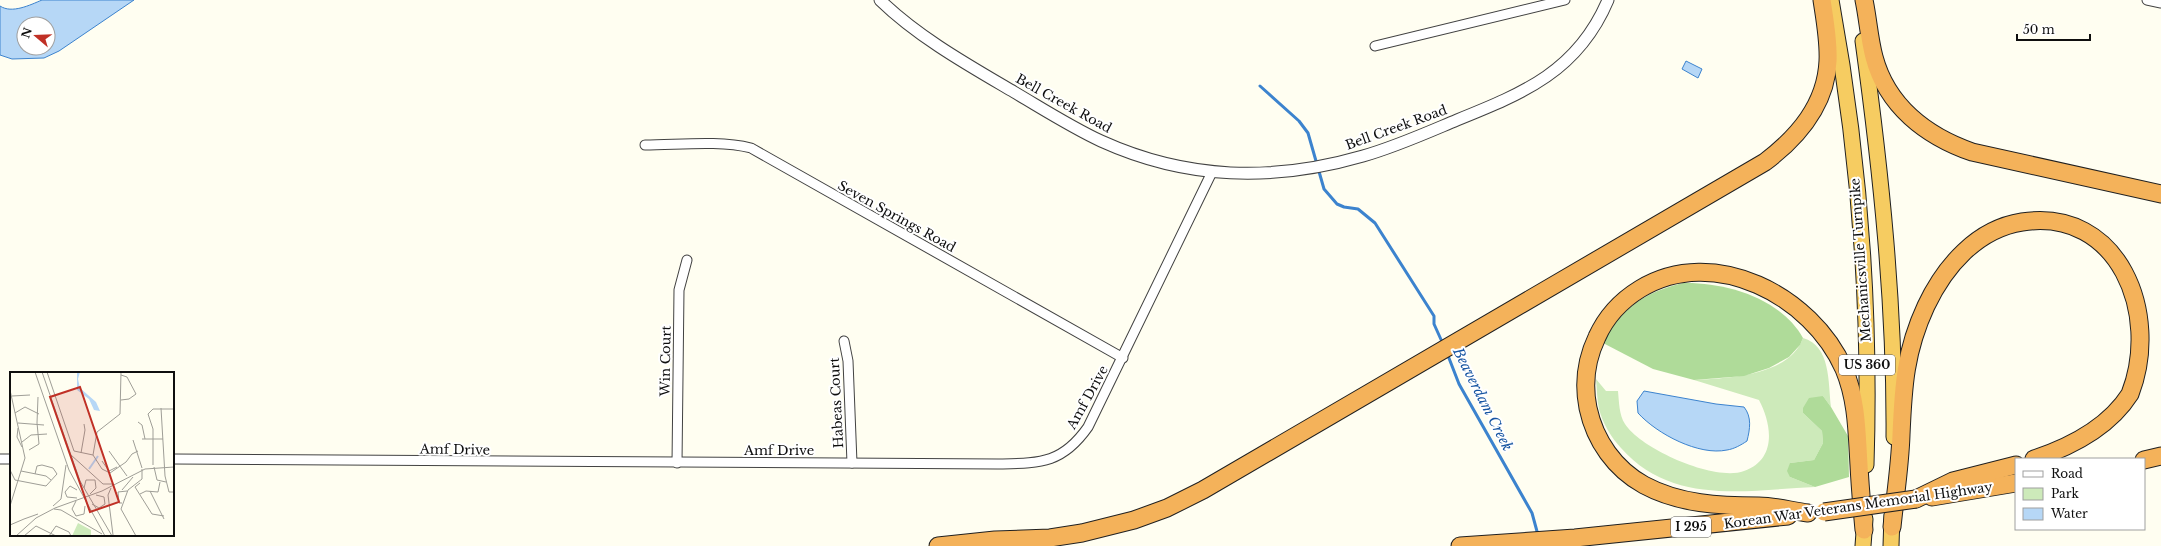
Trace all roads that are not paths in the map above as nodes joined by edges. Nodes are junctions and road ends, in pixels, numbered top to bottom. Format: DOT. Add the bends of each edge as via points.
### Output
graph roads {
  1 [pos="880,0"];
  2 [pos="1565,0"];
  3 [pos="1608,0"];
  4 [pos="1822,0"];
  5 [pos="1831,0"];
  6 [pos="1857,0"];
  7 [pos="1864,0"];
  8 [pos="2146,0"];
  9 [pos="2161,3"];
  10 [pos="1375,46"];
  11 [pos="645,146"];
  12 [pos="1212,172"];
  13 [pos="2161,194"];
  14 [pos="687,260"];
  15 [pos="844,341"];
  16 [pos="1123,358"];
  17 [pos="2161,456"];
  18 [pos="2037,458"];
  19 [pos="174,459"];
  20 [pos="2145,460"];
  21 [pos="677,463"];
  22 [pos="852,463"];
  23 [pos="2015,465"];
  24 [pos="2015,483"];
  25 [pos="1938,492"];
  26 [pos="1816,512"];
  27 [pos="1892,527"];
  28 [pos="1864,538"];
  29 [pos="938,546"];
  30 [pos="1460,546"];
  31 [pos="1891,546"];
  1 -- 12 [label="street, Bell Creek Road" via="897,16 938,45 1072,126 1132,154"];
  2 -- 10 [label="street"];
  3 -- 12 [label="street, Bell Creek Road" via="1599,20 1579,49 1563,66 1508,100 1363,156 1314,168 1282,173"];
  4 -- 29 [label="highway" via="1828,62 1826,79 1819,99 1808,121 1781,150 1765,162 1168,508 1106,528 1067,536"];
  5 -- 28 [label="highway, Mechanicsville Turnpike / US 360" via="1846,95 1863,266 1867,360"];
  6 -- 27 [label="highway, Mechanicsville Turnpike / US 360" via="1872,108 1891,322 1894,435"];
  7 -- 13 [label="highway" via="1871,43 1880,73 1905,112 1930,133 1972,152"];
  8 -- 9 [label="street"];
  11 -- 16 [label="street, Seven Springs Road" via="693,144 751,148"];
  12 -- 16 [label="street, Amf Drive"];
  14 -- 21 [label="street, Win Court" via="679,290"];
  15 -- 22 [label="street, Habeas Court" via="848,361"];
  16 -- 22 [label="street, Amf Drive" via="1082,436 1070,448 1050,460 1038,463 998,464"];
  17 -- 20 [label="highway"];
  18 -- 27 [label="highway" via="2086,435 2120,408 2138,381 2144,366 2150,332 2150,319 2143,292 2123,259 2106,242 2087,230 2045,220 2032,220 2004,227 1975,242 1948,269 1926,306 1905,373"];
  19 -- 21 [label="street, Amf Drive"];
  21 -- 22 [label="street, Amf Drive"];
  23 -- 25 [label="highway, Korean War Veterans Memorial Highway" via="1953,481"];
  24 -- 25 [label="highway, Korean War Veterans Memorial Highway"];
  25 -- 26 [label="highway, Korean War Veterans Memorial Highway / I 295, bridge" via="1916,499"];
  26 -- 28 [label="highway" via="1760,506 1716,505 1673,497 1630,476 1609,456 1589,415 1585,381 1587,364 1592,347 1606,320 1631,295 1648,284 1683,274 1725,275 1763,286 1811,320 1834,350 1852,395 1858,432"];
  26 -- 30 [label="highway, Korean War Veterans Memorial Highway / I 295" via="1727,524"];
  27 -- 31 [label="highway, Mechanicsville Turnpike / US 360"];
}
